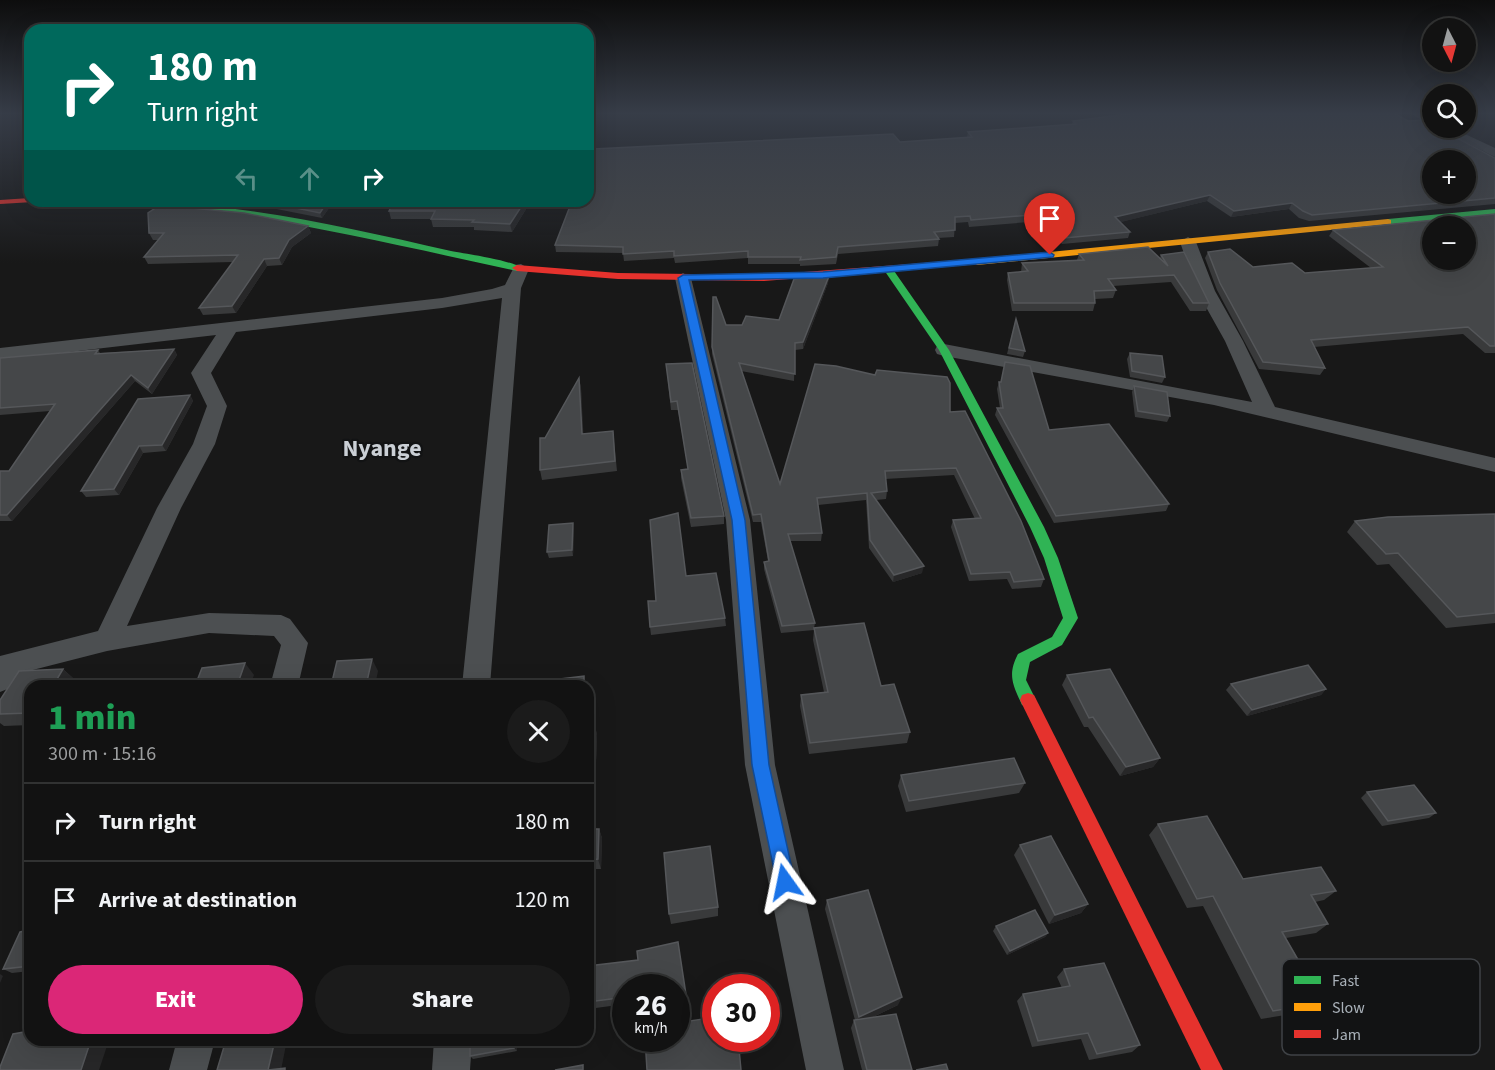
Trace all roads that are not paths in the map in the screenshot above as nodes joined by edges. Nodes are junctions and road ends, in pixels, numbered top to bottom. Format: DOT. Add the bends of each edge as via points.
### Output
graph roads {
  1 [pos="24,200"];
  2 [pos="0,202"];
  3 [pos="206,207"];
  4 [pos="1495,212"];
  5 [pos="1188,242"];
  6 [pos="889,270"];
  7 [pos="517,278"];
  8 [pos="683,278"];
  9 [pos="229,328"];
  10 [pos="944,350"];
  11 [pos="0,354"];
  12 [pos="1266,410"];
  13 [pos="1495,465"];
  14 [pos="107,640"];
  15 [pos="0,680"];
  16 [pos="286,680"];
  17 [pos="476,680"];
  18 [pos="194,1046"];
  19 [pos="452,1046"];
  20 [pos="188,1070"];
  21 [pos="450,1070"];
  22 [pos="825,1070"];
  23 [pos="1212,1070"];
  1 -- 2 [label="main road"];
  3 -- 7 [label="main road" via="247,212"];
  4 -- 5 [label="main road"];
  5 -- 6 [label="main road"];
  5 -- 12 [label="street" via="1206,291"];
  6 -- 8 [label="main road" via="764,278"];
  6 -- 10 [label="main road"];
  7 -- 8 [label="main road"];
  7 -- 9 [label="street" via="496,294"];
  7 -- 17 [label="street"];
  8 -- 22 [label="street" via="738,520 760,765"];
  9 -- 11 [label="street"];
  9 -- 14 [label="street" via="201,373 217,406 204,444"];
  10 -- 12 [label="street"];
  10 -- 23 [label="main road" via="1038,527 1071,618 1058,641 1023,658 1018,680"];
  12 -- 13 [label="street"];
  14 -- 15 [label="street" via="8,665"];
  14 -- 16 [label="street" via="209,623 281,626 295,643"];
  18 -- 20 [label="street"];
  19 -- 21 [label="street"];
}
